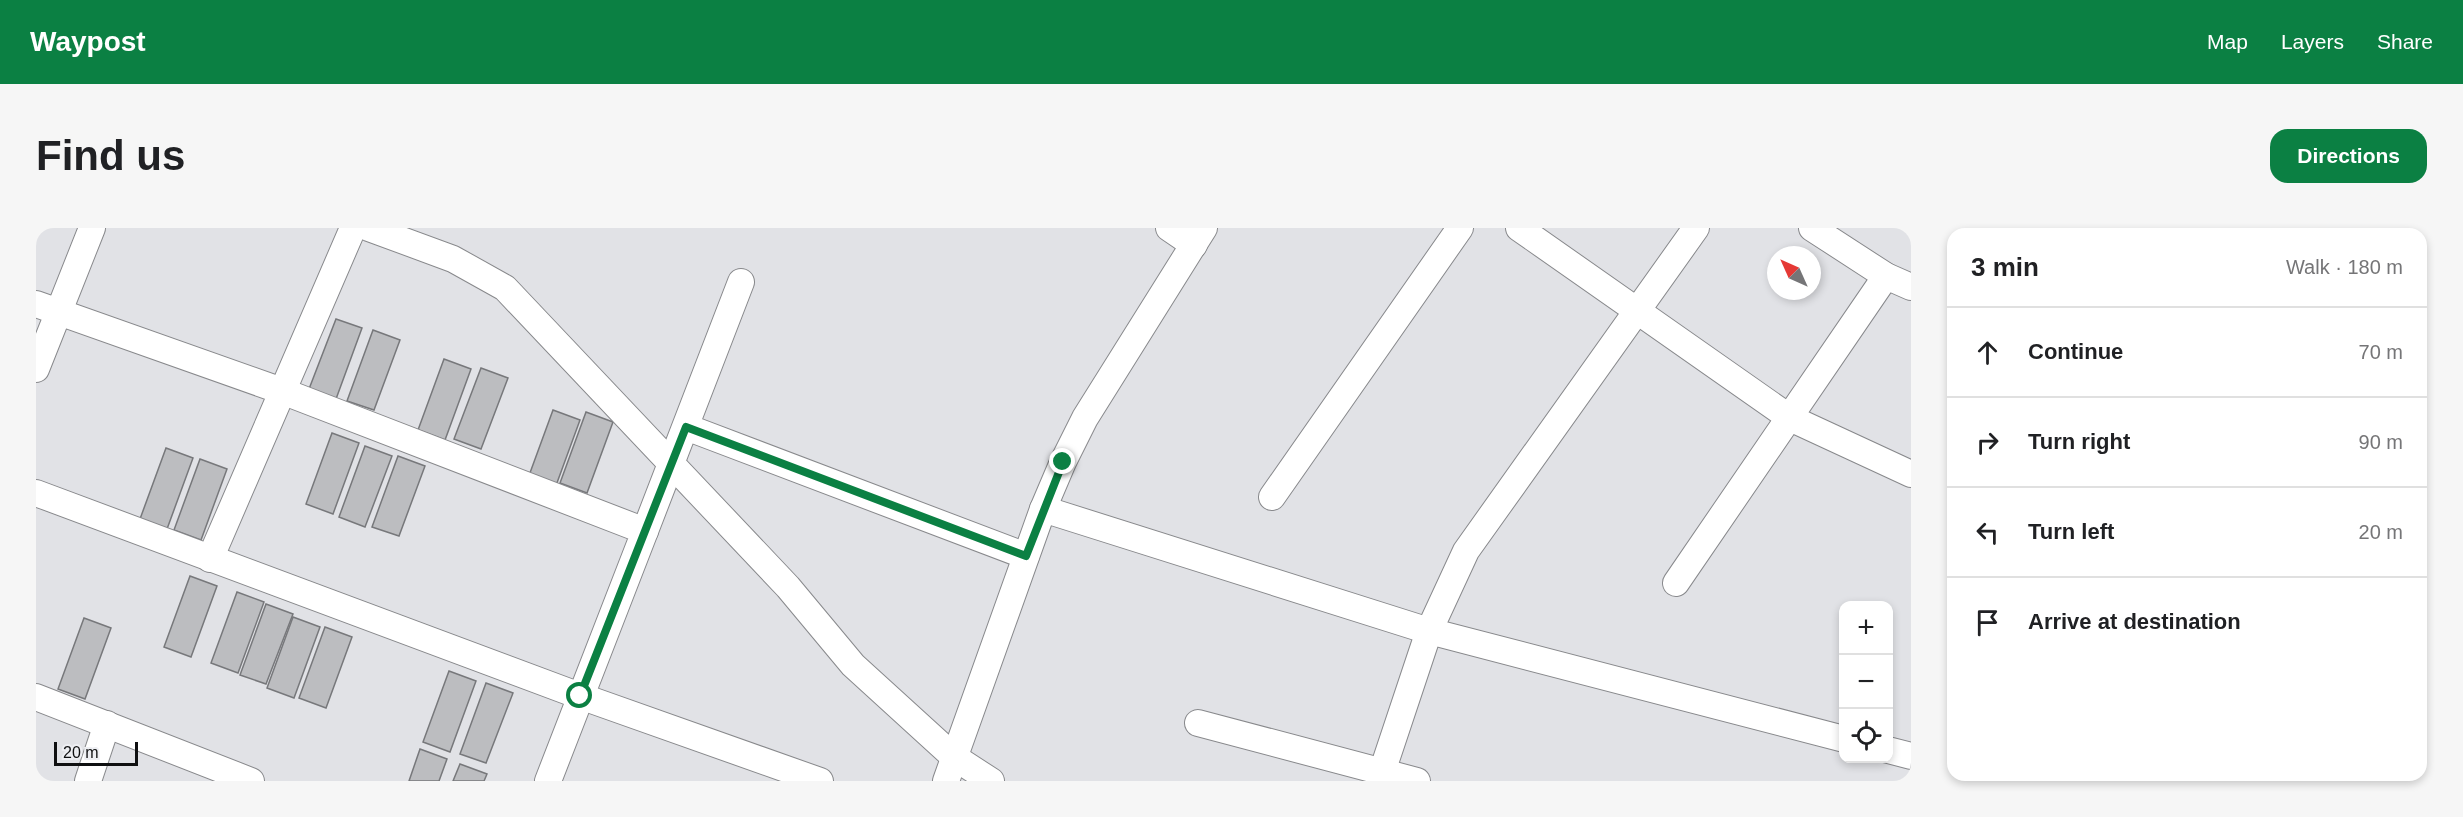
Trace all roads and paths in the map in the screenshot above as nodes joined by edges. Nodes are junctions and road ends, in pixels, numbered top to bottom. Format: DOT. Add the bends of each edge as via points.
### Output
graph roads {
  1 [pos="92,228"];
  2 [pos="352,228"];
  3 [pos="369,228"];
  4 [pos="1169,228"];
  5 [pos="1460,228"];
  6 [pos="1519,228"];
  7 [pos="1696,228"];
  8 [pos="1812,228"];
  9 [pos="402,235"];
  10 [pos="1199,236"];
  11 [pos="1886,276"];
  12 [pos="741,282"];
  13 [pos="1911,286"];
  14 [pos="48,308"];
  15 [pos="1637,311"];
  16 [pos="36,369"];
  17 [pos="282,391"];
  18 [pos="1790,418"];
  19 [pos="686,427"];
  20 [pos="670,465"];
  21 [pos="1911,474"];
  22 [pos="36,493"];
  23 [pos="1272,498"];
  24 [pos="1044,509"];
  25 [pos="645,531"];
  26 [pos="1026,556"];
  27 [pos="210,559"];
  28 [pos="1676,583"];
  29 [pos="1429,631"];
  30 [pos="580,696"];
  31 [pos="36,697"];
  32 [pos="1198,723"];
  33 [pos="106,724"];
  34 [pos="1839,738"];
  35 [pos="1893,751"];
  36 [pos="1911,756"];
  37 [pos="954,757"];
  38 [pos="1381,776"];
  39 [pos="88,781"];
  40 [pos="251,781"];
  41 [pos="548,781"];
  42 [pos="820,781"];
  43 [pos="946,781"];
  44 [pos="991,781"];
  45 [pos="1417,781"];
  1 -- 14 [label="street"];
  2 -- 17 [label="street"];
  3 -- 9 [label="street"];
  4 -- 10 [label="street"];
  5 -- 23 [label="street"];
  6 -- 15 [label="street"];
  7 -- 15 [label="street"];
  8 -- 11 [label="street"];
  9 -- 20 [label="street" via="505,288"];
  10 -- 24 [label="street" via="1084,418"];
  11 -- 13 [label="street"];
  11 -- 18 [label="street"];
  12 -- 19 [label="street"];
  14 -- 16 [label="street"];
  14 -- 17 [label="street"];
  15 -- 18 [label="street"];
  15 -- 29 [label="street" via="1466,551"];
  17 -- 25 [label="street"];
  17 -- 27 [label="street"];
  18 -- 21 [label="street"];
  18 -- 28 [label="street"];
  19 -- 20 [label="street"];
  19 -- 26 [label="street"];
  20 -- 25 [label="street"];
  20 -- 37 [label="street" via="788,587 853,665"];
  22 -- 27 [label="street"];
  24 -- 26 [label="street"];
  24 -- 29 [label="street"];
  25 -- 30 [label="street"];
  26 -- 37 [label="street"];
  27 -- 30 [label="street"];
  29 -- 34 [label="street"];
  29 -- 38 [label="street"];
  30 -- 41 [label="street"];
  30 -- 42 [label="street"];
  31 -- 33 [label="street"];
  32 -- 38 [label="street"];
  33 -- 39 [label="street"];
  33 -- 40 [label="street"];
  35 -- 36 [label="street"];
  37 -- 43 [label="street"];
  37 -- 44 [label="street"];
  38 -- 45 [label="street"];
}
